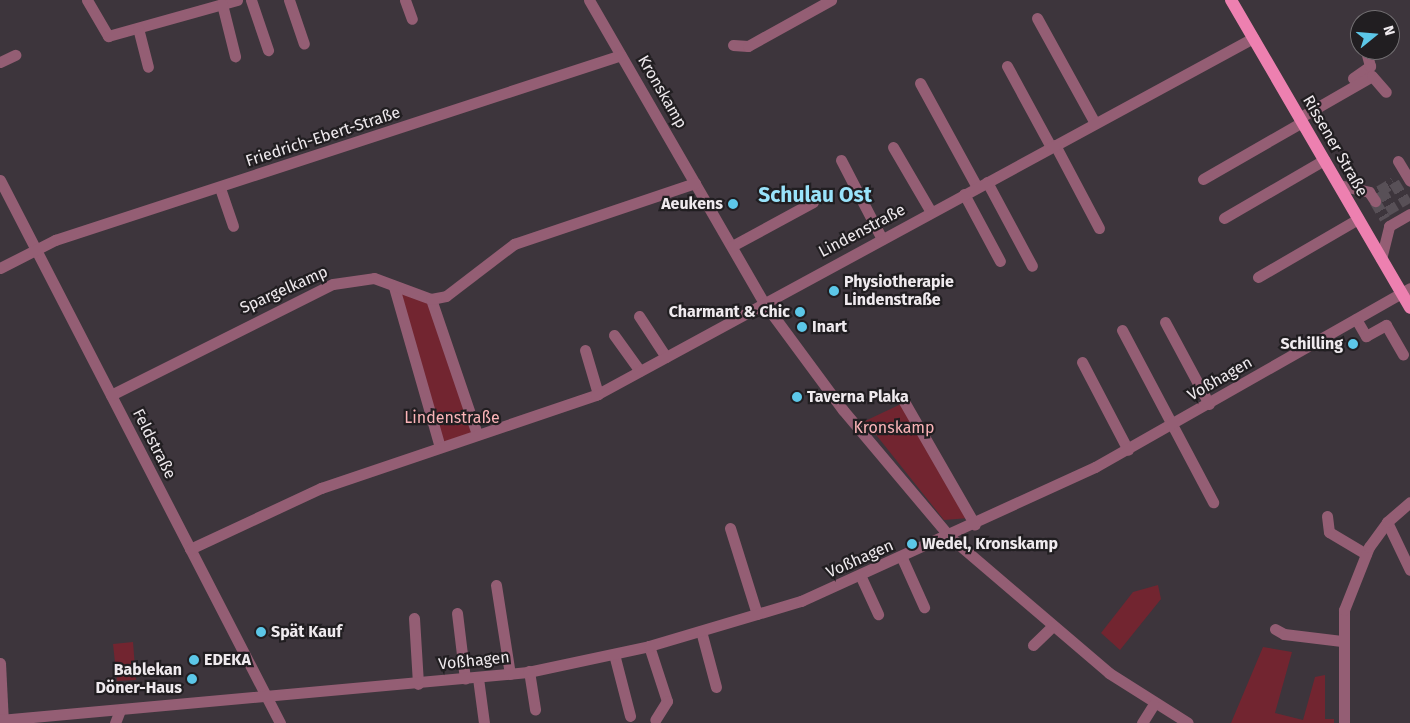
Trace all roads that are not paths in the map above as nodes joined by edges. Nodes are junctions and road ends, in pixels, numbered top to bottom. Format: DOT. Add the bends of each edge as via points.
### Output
graph roads {
  1 [pos="87,0"];
  2 [pos="237,0"];
  3 [pos="251,0"];
  4 [pos="289,0"];
  5 [pos="404,0"];
  6 [pos="589,0"];
  7 [pos="831,0"];
  8 [pos="1232,0"];
  9 [pos="222,4"];
  10 [pos="1037,18"];
  11 [pos="412,19"];
  12 [pos="138,28"];
  13 [pos="1253,38"];
  14 [pos="304,44"];
  15 [pos="732,45"];
  16 [pos="268,50"];
  17 [pos="15,55"];
  18 [pos="622,55"];
  19 [pos="235,56"];
  20 [pos="1370,60"];
  21 [pos="0,62"];
  22 [pos="1007,66"];
  23 [pos="148,67"];
  24 [pos="920,83"];
  25 [pos="1386,92"];
  26 [pos="1299,117"];
  27 [pos="1095,123"];
  28 [pos="1053,146"];
  29 [pos="893,147"];
  30 [pos="841,160"];
  31 [pos="1324,160"];
  32 [pos="1398,160"];
  33 [pos="1203,179"];
  34 [pos="0,180"];
  35 [pos="1410,181"];
  36 [pos="695,183"];
  37 [pos="982,184"];
  38 [pos="1339,185"];
  39 [pos="220,188"];
  40 [pos="964,194"];
  41 [pos="1375,196"];
  42 [pos="813,202"];
  43 [pos="1409,209"];
  44 [pos="931,212"];
  45 [pos="1224,218"];
  46 [pos="1358,219"];
  47 [pos="233,226"];
  48 [pos="1100,228"];
  49 [pos="882,239"];
  50 [pos="732,246"];
  51 [pos="36,249"];
  52 [pos="1381,259"];
  53 [pos="1000,261"];
  54 [pos="1032,266"];
  55 [pos="0,268"];
  56 [pos="1258,277"];
  57 [pos="394,287"];
  58 [pos="1406,291"];
  59 [pos="431,299"];
  60 [pos="764,302"];
  61 [pos="1410,308"];
  62 [pos="638,316"];
  63 [pos="1356,319"];
  64 [pos="1165,322"];
  65 [pos="1122,330"];
  66 [pos="614,335"];
  67 [pos="585,350"];
  68 [pos="1403,354"];
  69 [pos="666,357"];
  70 [pos="1082,362"];
  71 [pos="640,371"];
  72 [pos="598,394"];
  73 [pos="111,395"];
  74 [pos="902,398"];
  75 [pos="1208,404"];
  76 [pos="1172,425"];
  77 [pos="478,434"];
  78 [pos="440,447"];
  79 [pos="1128,450"];
  80 [pos="1214,502"];
  81 [pos="1409,502"];
  82 [pos="1327,516"];
  83 [pos="1387,522"];
  84 [pos="975,526"];
  85 [pos="730,528"];
  86 [pos="950,537"];
  87 [pos="190,549"];
  88 [pos="1366,554"];
  89 [pos="902,558"];
  90 [pos="1410,570"];
  91 [pos="861,577"];
  92 [pos="496,585"];
  93 [pos="924,607"];
  94 [pos="457,613"];
  95 [pos="757,614"];
  96 [pos="878,614"];
  97 [pos="414,618"];
  98 [pos="1053,626"];
  99 [pos="1276,629"];
  100 [pos="701,631"];
  101 [pos="1342,641"];
  102 [pos="1033,645"];
  103 [pos="649,646"];
  104 [pos="614,654"];
  105 [pos="0,664"];
  106 [pos="529,671"];
  107 [pos="510,674"];
  108 [pos="478,678"];
  109 [pos="466,679"];
  110 [pos="418,684"];
  111 [pos="716,687"];
  112 [pos="267,697"];
  113 [pos="1154,704"];
  114 [pos="120,710"];
  115 [pos="535,710"];
  116 [pos="630,716"];
  117 [pos="655,720"];
  118 [pos="2,721"];
  119 [pos="115,723"];
  120 [pos="280,723"];
  121 [pos="484,723"];
  122 [pos="1142,723"];
  123 [pos="1188,723"];
  124 [pos="1344,723"];
  1 -- 12 [label="street" via="108,36"];
  2 -- 9 [label="street"];
  3 -- 16 [label="street"];
  4 -- 14 [label="street"];
  5 -- 11 [label="street"];
  6 -- 18 [label="street, Kronskamp"];
  7 -- 15 [label="street" via="748,46"];
  8 -- 13 [label="main road, Rissener Straße"];
  9 -- 12 [label="street"];
  9 -- 19 [label="street"];
  10 -- 27 [label="street"];
  12 -- 23 [label="street"];
  13 -- 26 [label="main road, Rissener Straße"];
  13 -- 27 [label="street, Lindenstraße"];
  17 -- 21 [label="street"];
  18 -- 36 [label="street, Kronskamp"];
  18 -- 39 [label="street, Friedrich-Ebert-Straße"];
  20 -- 26 [label="street" via="1366,70"];
  22 -- 28 [label="street"];
  24 -- 37 [label="street"];
  25 -- 26 [label="street" via="1372,76"];
  26 -- 31 [label="main road, Rissener Straße"];
  26 -- 33 [label="street"];
  27 -- 28 [label="street, Lindenstraße"];
  28 -- 37 [label="street, Lindenstraße"];
  28 -- 48 [label="street"];
  29 -- 44 [label="street"];
  30 -- 49 [label="street"];
  31 -- 38 [label="main road, Rissener Straße"];
  31 -- 45 [label="street"];
  32 -- 35 [label="street"];
  34 -- 51 [label="street, Feldstraße"];
  36 -- 50 [label="street, Kronskamp"];
  36 -- 59 [label="street" via="523,240 457,291"];
  37 -- 40 [label="street, Lindenstraße"];
  37 -- 54 [label="street"];
  38 -- 41 [label="street"];
  38 -- 46 [label="main road, Rissener Straße"];
  39 -- 47 [label="street"];
  39 -- 51 [label="street, Friedrich-Ebert-Straße"];
  40 -- 44 [label="street, Lindenstraße"];
  40 -- 53 [label="street"];
  42 -- 50 [label="street"];
  43 -- 52 [label="street" via="1392,219"];
  44 -- 49 [label="street, Lindenstraße"];
  46 -- 52 [label="main road, Rissener Straße"];
  46 -- 56 [label="street"];
  49 -- 60 [label="street, Lindenstraße"];
  50 -- 60 [label="street, Kronskamp"];
  51 -- 55 [label="street, Friedrich-Ebert-Straße"];
  51 -- 73 [label="street, Feldstraße"];
  52 -- 58 [label="main road, Rissener Straße"];
  57 -- 59 [label="street, Spargelkamp"];
  57 -- 73 [label="street, Spargelkamp" via="374,278 333,284"];
  57 -- 78 [label="street"];
  58 -- 61 [label="main road, Rissener Straße"];
  58 -- 63 [label="street, Voßhagen"];
  59 -- 77 [label="street"];
  60 -- 69 [label="street, Lindenstraße"];
  60 -- 86 [label="street, Kronskamp" via="843,410"];
  62 -- 69 [label="street"];
  63 -- 68 [label="street" via="1366,336 1386,325"];
  63 -- 75 [label="street, Voßhagen"];
  64 -- 75 [label="street"];
  65 -- 76 [label="street"];
  66 -- 71 [label="street"];
  67 -- 72 [label="street"];
  69 -- 71 [label="street, Lindenstraße"];
  70 -- 79 [label="street"];
  71 -- 72 [label="street, Lindenstraße"];
  72 -- 77 [label="street, Lindenstraße"];
  73 -- 87 [label="street, Feldstraße"];
  74 -- 84 [label="street"];
  75 -- 76 [label="street, Voßhagen"];
  76 -- 79 [label="street, Voßhagen"];
  76 -- 80 [label="street"];
  77 -- 78 [label="street, Lindenstraße"];
  78 -- 87 [label="street, Lindenstraße" via="321,488"];
  79 -- 84 [label="street, Voßhagen"];
  81 -- 83 [label="street"];
  82 -- 88 [label="street" via="1329,532"];
  83 -- 88 [label="street"];
  83 -- 90 [label="street"];
  84 -- 86 [label="street, Voßhagen"];
  85 -- 95 [label="street"];
  86 -- 89 [label="street, Voßhagen"];
  86 -- 98 [label="street, Kronskamp"];
  87 -- 112 [label="street, Feldstraße"];
  88 -- 101 [label="street" via="1344,610"];
  89 -- 91 [label="street, Voßhagen"];
  89 -- 93 [label="street"];
  91 -- 95 [label="street, Voßhagen"];
  91 -- 96 [label="street"];
  92 -- 107 [label="street"];
  94 -- 109 [label="street"];
  95 -- 100 [label="street, Voßhagen"];
  97 -- 110 [label="street"];
  98 -- 102 [label="street"];
  98 -- 113 [label="street, Kronskamp" via="1109,673"];
  99 -- 101 [label="street" via="1284,634"];
  100 -- 103 [label="street, Voßhagen"];
  100 -- 111 [label="street"];
  101 -- 124 [label="street"];
  103 -- 104 [label="street, Voßhagen"];
  103 -- 117 [label="street" via="667,701"];
  104 -- 106 [label="street, Voßhagen"];
  104 -- 116 [label="street"];
  105 -- 118 [label="street"];
  106 -- 107 [label="street, Voßhagen"];
  106 -- 115 [label="street"];
  107 -- 108 [label="street, Voßhagen"];
  108 -- 109 [label="street, Voßhagen"];
  108 -- 121 [label="street"];
  109 -- 110 [label="street, Voßhagen"];
  110 -- 112 [label="street, Voßhagen"];
  112 -- 114 [label="street, Voßhagen"];
  112 -- 120 [label="street, Feldstraße"];
  113 -- 122 [label="street"];
  113 -- 123 [label="street, Kronskamp"];
  114 -- 118 [label="street, Voßhagen"];
  114 -- 119 [label="street"];
}
